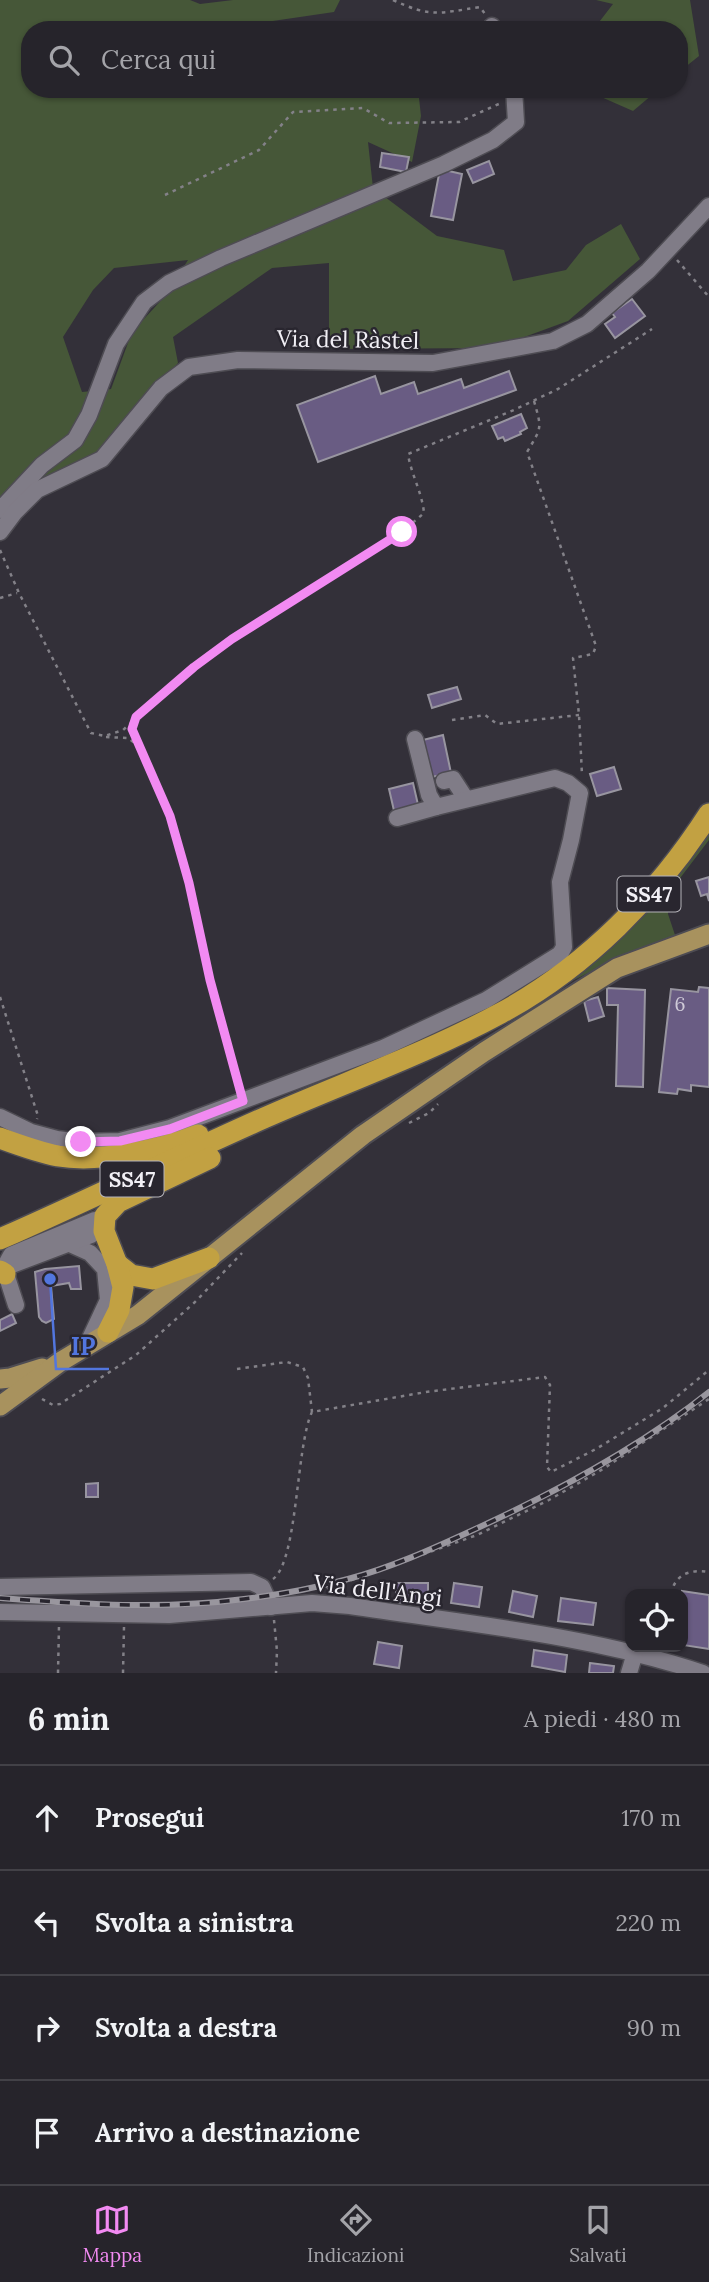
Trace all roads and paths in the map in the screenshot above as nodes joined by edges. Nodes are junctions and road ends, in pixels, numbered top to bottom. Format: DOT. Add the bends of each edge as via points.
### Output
graph roads {
  1 [pos="393,0"];
  2 [pos="489,21"];
  3 [pos="505,98"];
  4 [pos="514,98"];
  5 [pos="165,195"];
  6 [pos="709,206"];
  7 [pos="668,249"];
  8 [pos="709,298"];
  9 [pos="652,329"];
  10 [pos="534,401"];
  11 [pos="0,510"];
  12 [pos="0,532"];
  13 [pos="0,550"];
  14 [pos="19,593"];
  15 [pos="0,598"];
  16 [pos="579,715"];
  17 [pos="136,717"];
  18 [pos="453,719"];
  19 [pos="105,736"];
  20 [pos="415,739"];
  21 [pos="141,748"];
  22 [pos="444,781"];
  23 [pos="580,793"];
  24 [pos="466,799"];
  25 [pos="436,807"];
  26 [pos="709,814"];
  27 [pos="397,818"];
  28 [pos="709,934"];
  29 [pos="0,997"];
  30 [pos="443,1098"];
  31 [pos="243,1101"];
  32 [pos="0,1117"];
  33 [pos="264,1118"];
  34 [pos="401,1126"];
  35 [pos="31,1132"];
  36 [pos="0,1138"];
  37 [pos="103,1222"];
  38 [pos="0,1239"];
  39 [pos="70,1244"];
  40 [pos="243,1253"];
  41 [pos="209,1258"];
  42 [pos="117,1264"];
  43 [pos="3,1271"];
  44 [pos="16,1305"];
  45 [pos="108,1332"];
  46 [pos="86,1347"];
  47 [pos="60,1362"];
  48 [pos="236,1368"];
  49 [pos="709,1370"];
  50 [pos="0,1379"];
  51 [pos="42,1399"];
  52 [pos="709,1399"];
  53 [pos="0,1406"];
  54 [pos="312,1412"];
  55 [pos="709,1572"];
  56 [pos="0,1587"];
  57 [pos="262,1587"];
  58 [pos="672,1589"];
  59 [pos="312,1603"];
  60 [pos="271,1607"];
  61 [pos="0,1612"];
  62 [pos="60,1612"];
  63 [pos="124,1614"];
  64 [pos="635,1653"];
  65 [pos="58,1673"];
  66 [pos="123,1673"];
  67 [pos="276,1673"];
  68 [pos="629,1673"];
  69 [pos="703,1673"];
  1 -- 2 [label="path" via="434,14 480,7"];
  3 -- 5 [label="path" via="459,122 389,123 363,108 293,112 259,150"];
  4 -- 11 [label="street" via="516,122 493,140 222,258 169,283 144,302 116,344 75,440 43,465"];
  6 -- 7 [label="street, Via del Ràstel"];
  7 -- 8 [label="path"];
  7 -- 12 [label="street, Via del Ràstel" via="587,324 553,341 433,363 238,360 189,367 161,388 102,460 37,490"];
  9 -- 10 [label="path"];
  10 -- 16 [label="path" via="541,424 527,452 596,646 593,654 573,658"];
  10 -- 17 [label="path" via="408,453 424,513 402,532 232,639"];
  13 -- 14 [label="path"];
  14 -- 15 [label="path"];
  14 -- 19 [label="path" via="91,733"];
  16 -- 18 [label="path" via="498,724 485,716"];
  16 -- 23 [label="path"];
  17 -- 19 [label="path" via="123,730"];
  17 -- 21 [label="path" via="132,729"];
  19 -- 21 [label="path" via="128,738"];
  20 -- 25 [label="street"];
  21 -- 31 [label="path" via="182,856"];
  22 -- 24 [label="street" via="453,779"];
  23 -- 24 [label="street" via="555,778"];
  23 -- 31 [label="street" via="560,882 564,947 560,954 486,1000 383,1048"];
  24 -- 25 [label="street"];
  25 -- 27 [label="street"];
  26 -- 33 [label="highway, SS47" via="663,879 577,962 539,990 467,1030"];
  28 -- 41 [label="main road" via="617,968 484,1052 363,1135"];
  29 -- 35 [label="path" via="38,1116"];
  30 -- 34 [label="path" via="429,1113"];
  31 -- 35 [label="street" via="170,1129 120,1141 81,1142"];
  32 -- 35 [label="street"];
  33 -- 36 [label="highway" via="156,1149 92,1158 60,1156"];
  33 -- 37 [label="highway" via="206,1161 118,1202"];
  33 -- 38 [label="highway, SS47"];
  37 -- 39 [label="street" via="99,1230"];
  37 -- 42 [label="highway"];
  37 -- 43 [label="street" via="94,1220 11,1255"];
  39 -- 43 [label="street"];
  39 -- 46 [label="street" via="90,1253 105,1269 108,1300"];
  40 -- 51 [label="path" via="136,1355 60,1404"];
  41 -- 42 [label="highway" via="153,1279 131,1275"];
  41 -- 45 [label="main road" via="138,1315"];
  42 -- 45 [label="highway" via="123,1287"];
  43 -- 44 [label="street"];
  45 -- 46 [label="main road"];
  46 -- 47 [label="main road"];
  47 -- 50 [label="main road"];
  47 -- 53 [label="main road"];
  48 -- 54 [label="path" via="287,1362 303,1367"];
  49 -- 54 [label="path" via="663,1408 551,1472 547,1467 550,1385 545,1377"];
  52 -- 59 [label="path" via="549,1500 477,1535 327,1589"];
  54 -- 57 [label="path" via="285,1556 278,1575"];
  55 -- 58 [label="path" via="688,1572"];
  56 -- 57 [label="street" via="214,1582 251,1582"];
  57 -- 60 [label="street"];
  59 -- 60 [label="street, Via dell'Angi"];
  59 -- 64 [label="street, Via dell'Angi"];
  60 -- 63 [label="street, Via dell'Angi"];
  60 -- 67 [label="path"];
  61 -- 62 [label="street, Via dell'Angi"];
  62 -- 63 [label="street, Via dell'Angi"];
  62 -- 65 [label="path"];
  63 -- 66 [label="path"];
  64 -- 68 [label="street"];
  64 -- 69 [label="street, Via dell'Angi"];
}
